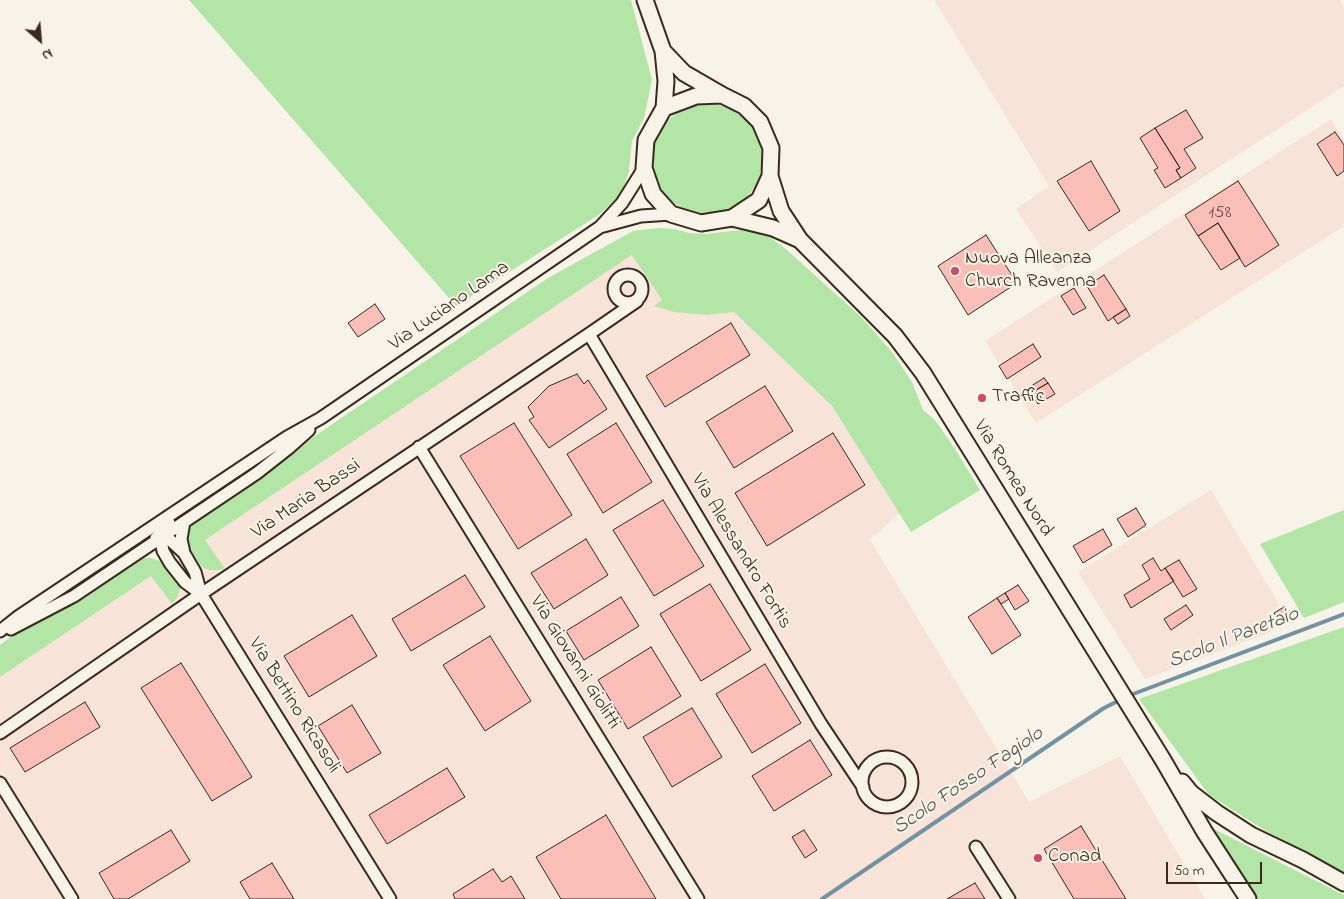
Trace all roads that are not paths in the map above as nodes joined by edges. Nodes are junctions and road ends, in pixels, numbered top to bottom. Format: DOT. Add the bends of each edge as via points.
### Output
graph roads {
  1 [pos="645,0"];
  2 [pos="663,51"];
  3 [pos="722,95"];
  4 [pos="664,108"];
  5 [pos="644,168"];
  6 [pos="770,176"];
  7 [pos="671,214"];
  8 [pos="732,218"];
  9 [pos="600,227"];
  10 [pos="800,240"];
  11 [pos="637,300"];
  12 [pos="589,334"];
  13 [pos="321,418"];
  14 [pos="419,448"];
  15 [pos="245,465"];
  16 [pos="184,522"];
  17 [pos="160,538"];
  18 [pos="140,552"];
  19 [pos="184,553"];
  20 [pos="170,563"];
  21 [pos="62,588"];
  22 [pos="201,594"];
  23 [pos="0,633"];
  24 [pos="0,733"];
  25 [pos="1164,760"];
  26 [pos="0,784"];
  27 [pos="863,787"];
  28 [pos="976,847"];
  29 [pos="1344,883"];
  30 [pos="72,899"];
  31 [pos="390,899"];
  32 [pos="698,899"];
  33 [pos="1008,899"];
  34 [pos="1248,899"];
  1 -- 2 [label="main road"];
  2 -- 3 [label="main road" via="684,72"];
  2 -- 4 [label="main road"];
  3 -- 4 [label="main road" via="696,96"];
  3 -- 6 [label="main road" via="744,106 760,122 771,148"];
  4 -- 5 [label="main road" via="646,140"];
  5 -- 7 [label="main road" via="652,194"];
  5 -- 9 [label="street, Via Luciano Lama" via="622,203"];
  6 -- 8 [label="main road" via="759,200"];
  6 -- 10 [label="main road, Via Romea Nord" via="781,211"];
  7 -- 8 [label="main road" via="701,223"];
  7 -- 9 [label="street, Via Luciano Lama" via="641,216"];
  8 -- 10 [label="main road, Via Romea Nord" via="773,228"];
  9 -- 13 [label="street, Via Luciano Lama"];
  10 -- 25 [label="main road, Via Romea Nord" via="895,336 923,373"];
  11 -- 12 [label="street, Via Maria Bassi"];
  12 -- 14 [label="street, Via Maria Bassi"];
  12 -- 27 [label="street, Via Alessandro Fortis" via="816,716"];
  13 -- 15 [label="street, Via Luciano Lama"];
  13 -- 16 [label="street, Via Luciano Lama" via="257,473"];
  14 -- 22 [label="street, Via Maria Bassi"];
  14 -- 32 [label="street, Via Giovanni Giolitti"];
  15 -- 17 [label="street, Via Luciano Lama" via="231,480 159,530"];
  15 -- 21 [label="street, Via Luciano Lama"];
  16 -- 17 [label="street, Via Luciano Lama"];
  16 -- 19 [label="street" via="181,539"];
  17 -- 18 [label="street, Via Luciano Lama"];
  17 -- 19 [label="street" via="170,540"];
  17 -- 20 [label="street, Via Bettino Ricasoli"];
  17 -- 21 [label="street, Via Luciano Lama" via="149,538 84,580"];
  18 -- 20 [label="street" via="151,550"];
  18 -- 23 [label="street, Via Luciano Lama" via="74,596"];
  19 -- 22 [label="street" via="195,572"];
  20 -- 22 [label="street, Via Bettino Ricasoli"];
  21 -- 23 [label="street, Via Luciano Lama" via="19,616"];
  22 -- 24 [label="street, Via Maria Bassi"];
  22 -- 31 [label="street, Via Bettino Ricasoli"];
  25 -- 29 [label="main road, Via Romea Nord" via="1191,793 1216,813 1251,835"];
  25 -- 34 [label="main road, Via Romea Nord"];
  26 -- 30 [label="street"];
  27 -- 27 [label="street, Via Alessandro Fortis" via="872,802 889,807 898,805 908,795 911,776 904,764 885,758 870,765 862,780"];
  28 -- 33 [label="street"];
}
